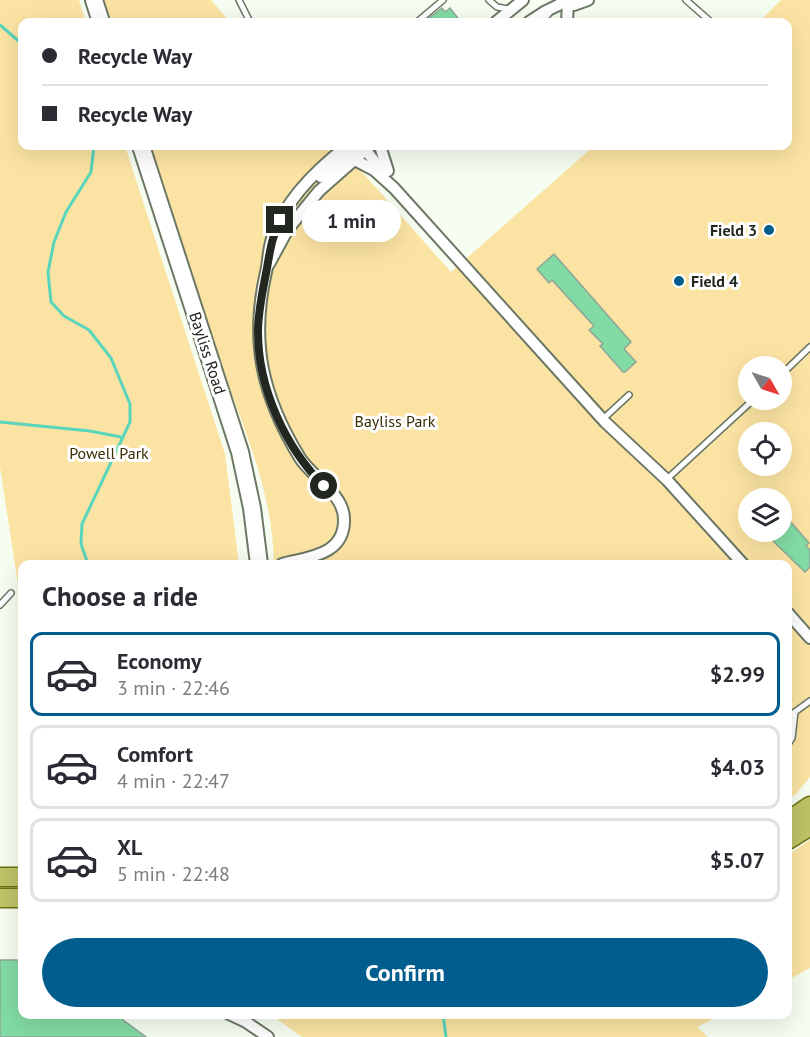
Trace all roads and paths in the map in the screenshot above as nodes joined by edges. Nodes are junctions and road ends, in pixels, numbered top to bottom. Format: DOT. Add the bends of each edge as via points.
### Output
graph roads {
  1 [pos="94,0"];
  2 [pos="239,0"];
  3 [pos="443,0"];
  4 [pos="489,0"];
  5 [pos="523,0"];
  6 [pos="531,0"];
  7 [pos="588,0"];
  8 [pos="686,0"];
  9 [pos="565,2"];
  10 [pos="512,9"];
  11 [pos="552,9"];
  12 [pos="100,18"];
  13 [pos="247,18"];
  14 [pos="422,18"];
  15 [pos="501,18"];
  16 [pos="511,18"];
  17 [pos="537,18"];
  18 [pos="545,18"];
  19 [pos="567,18"];
  20 [pos="706,18"];
  21 [pos="142,150"];
  22 [pos="342,150"];
  23 [pos="354,150"];
  24 [pos="364,150"];
  25 [pos="368,150"];
  26 [pos="381,150"];
  27 [pos="353,159"];
  28 [pos="392,184"];
  29 [pos="282,215"];
  30 [pos="267,267"];
  31 [pos="810,347"];
  32 [pos="792,364"];
  33 [pos="629,395"];
  34 [pos="742,410"];
  35 [pos="603,419"];
  36 [pos="667,480"];
  37 [pos="258,560"];
  38 [pos="301,560"];
  39 [pos="739,560"];
  40 [pos="11,593"];
  41 [pos="0,605"];
  42 [pos="792,618"];
  43 [pos="810,638"];
  44 [pos="810,701"];
  45 [pos="795,712"];
  46 [pos="792,714"];
  47 [pos="792,738"];
  48 [pos="810,798"];
  49 [pos="810,806"];
  50 [pos="792,817"];
  51 [pos="792,818"];
  52 [pos="810,826"];
  53 [pos="792,837"];
  54 [pos="18,877"];
  55 [pos="0,878"];
  56 [pos="0,898"];
  57 [pos="18,898"];
  58 [pos="243,1019"];
  59 [pos="268,1037"];
  1 -- 12 [label="street"];
  2 -- 13 [label="lane"];
  3 -- 14 [label="lane"];
  4 -- 10 [label="lane" via="497,7"];
  5 -- 10 [label="street"];
  6 -- 16 [label="street"];
  7 -- 9 [label="street" via="580,4"];
  8 -- 20 [label="lane"];
  9 -- 11 [label="street"];
  9 -- 19 [label="street"];
  10 -- 15 [label="street"];
  11 -- 17 [label="street"];
  11 -- 18 [label="lane"];
  21 -- 37 [label="street, Bayliss Road" via="240,452"];
  22 -- 29 [label="street" via="315,174"];
  23 -- 29 [label="street"];
  24 -- 27 [label="street"];
  25 -- 28 [label="street"];
  26 -- 28 [label="street"];
  27 -- 28 [label="street"];
  27 -- 30 [label="street" via="319,191 288,229"];
  28 -- 35 [label="street"];
  29 -- 30 [label="street" via="272,237"];
  30 -- 38 [label="street" via="259,300 258,333 266,386 284,432 302,461 344,510 342,535 334,547 320,556"];
  31 -- 32 [label="lane"];
  33 -- 35 [label="lane"];
  34 -- 36 [label="lane"];
  35 -- 36 [label="street"];
  36 -- 39 [label="street"];
  40 -- 41 [label="lane"];
  42 -- 43 [label="street"];
  44 -- 45 [label="lane"];
  45 -- 46 [label="lane"];
  45 -- 47 [label="lane"];
  48 -- 50 [label="street"];
  49 -- 51 [label="main road"];
  52 -- 53 [label="main road"];
  54 -- 55 [label="main road"];
  56 -- 57 [label="main road"];
  58 -- 59 [label="street"];
}
